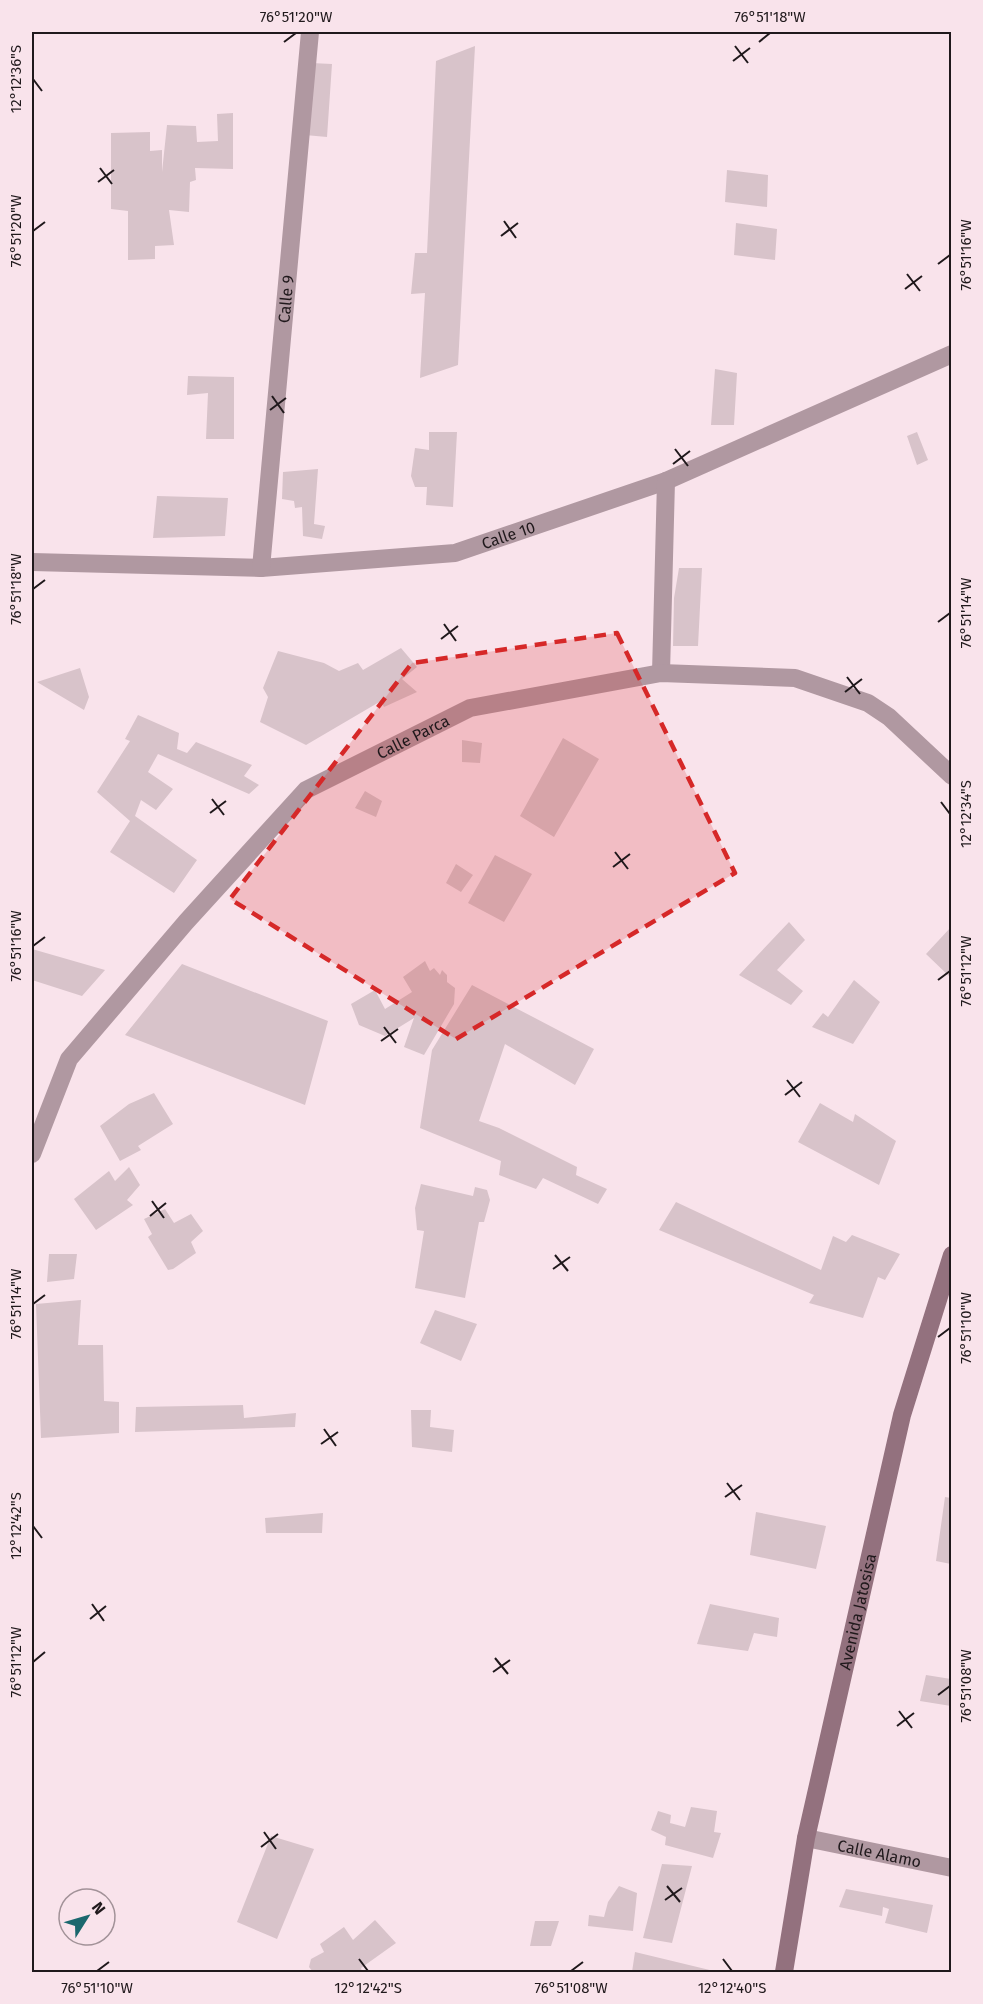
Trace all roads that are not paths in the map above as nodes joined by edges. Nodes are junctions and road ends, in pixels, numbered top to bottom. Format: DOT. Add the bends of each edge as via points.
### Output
graph roads {
  1 [pos="310,32"];
  2 [pos="951,354"];
  3 [pos="666,481"];
  4 [pos="32,562"];
  5 [pos="261,568"];
  6 [pos="662,673"];
  7 [pos="951,776"];
  8 [pos="32,1154"];
  9 [pos="951,1255"];
  10 [pos="807,1838"];
  11 [pos="951,1868"];
  12 [pos="784,1972"];
  1 -- 5 [label="street, Calle 9"];
  2 -- 3 [label="street, Calle 10"];
  3 -- 5 [label="street, Calle 10" via="455,553"];
  3 -- 6 [label="street"];
  4 -- 5 [label="street, Calle 10"];
  6 -- 7 [label="street, Calle Parca" via="795,678 868,703 889,717"];
  6 -- 8 [label="street, Calle Parca" via="470,708 306,790 69,1059"];
  9 -- 10 [label="street, Avenida Jatosisa" via="902,1415"];
  10 -- 11 [label="street, Calle Alamo"];
  10 -- 12 [label="street, Avenida Jatosisa"];
}
